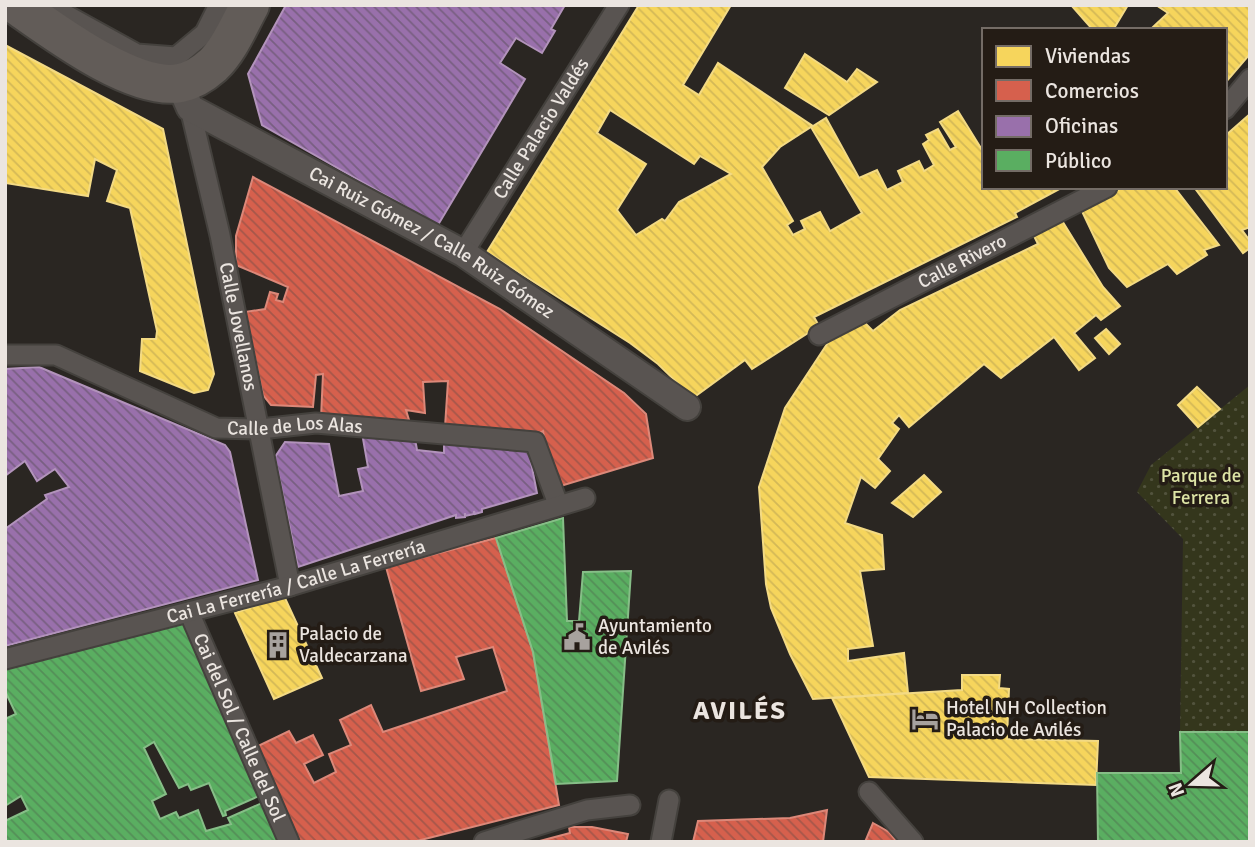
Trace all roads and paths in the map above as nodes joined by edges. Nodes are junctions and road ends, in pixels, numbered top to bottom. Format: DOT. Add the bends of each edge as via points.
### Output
graph roads {
  1 [pos="16,5"];
  2 [pos="48,5"];
  3 [pos="219,5"];
  4 [pos="250,5"];
  5 [pos="619,5"];
  6 [pos="1250,79"];
  7 [pos="185,96"];
  8 [pos="1227,107"];
  9 [pos="1103,189"];
  10 [pos="463,253"];
  11 [pos="819,335"];
  12 [pos="5,355"];
  13 [pos="687,407"];
  14 [pos="260,429"];
  15 [pos="585,498"];
  16 [pos="558,504"];
  17 [pos="290,586"];
  18 [pos="189,612"];
  19 [pos="5,659"];
  20 [pos="869,792"];
  21 [pos="669,800"];
  22 [pos="629,805"];
  23 [pos="289,842"];
  24 [pos="484,842"];
  25 [pos="661,842"];
  26 [pos="913,842"];
  1 -- 7 [label="main road" via="133,76"];
  2 -- 3 [label="street" via="138,54 176,57 205,33"];
  4 -- 7 [label="main road" via="222,56 198,76"];
  5 -- 10 [label="street, Calle Palacio Valdés"];
  6 -- 8 [label="street"];
  7 -- 10 [label="street, Cai Ruiz Gómez / Calle Ruiz Gómez"];
  7 -- 14 [label="street, Calle Jovellanos"];
  9 -- 11 [label="street, Calle Rivero"];
  10 -- 13 [label="street, Cai Ruiz Gómez / Calle Ruiz Gómez"];
  12 -- 14 [label="street, Calle de Los Alas" via="56,355 216,428"];
  14 -- 16 [label="street, Calle de Los Alas" via="316,423 535,442"];
  14 -- 17 [label="street, Calle Jovellanos"];
  15 -- 16 [label="street, Cai La Ferrería / Calle La Ferrería"];
  16 -- 17 [label="street, Cai La Ferrería / Calle La Ferrería"];
  17 -- 18 [label="street, Cai La Ferrería / Calle La Ferrería"];
  18 -- 19 [label="street, Cai La Ferrería / Calle La Ferrería"];
  18 -- 23 [label="street, Cai del Sol / Calle del Sol"];
  20 -- 26 [label="street"];
  21 -- 25 [label="street"];
  22 -- 24 [label="street" via="587,810"];
}
